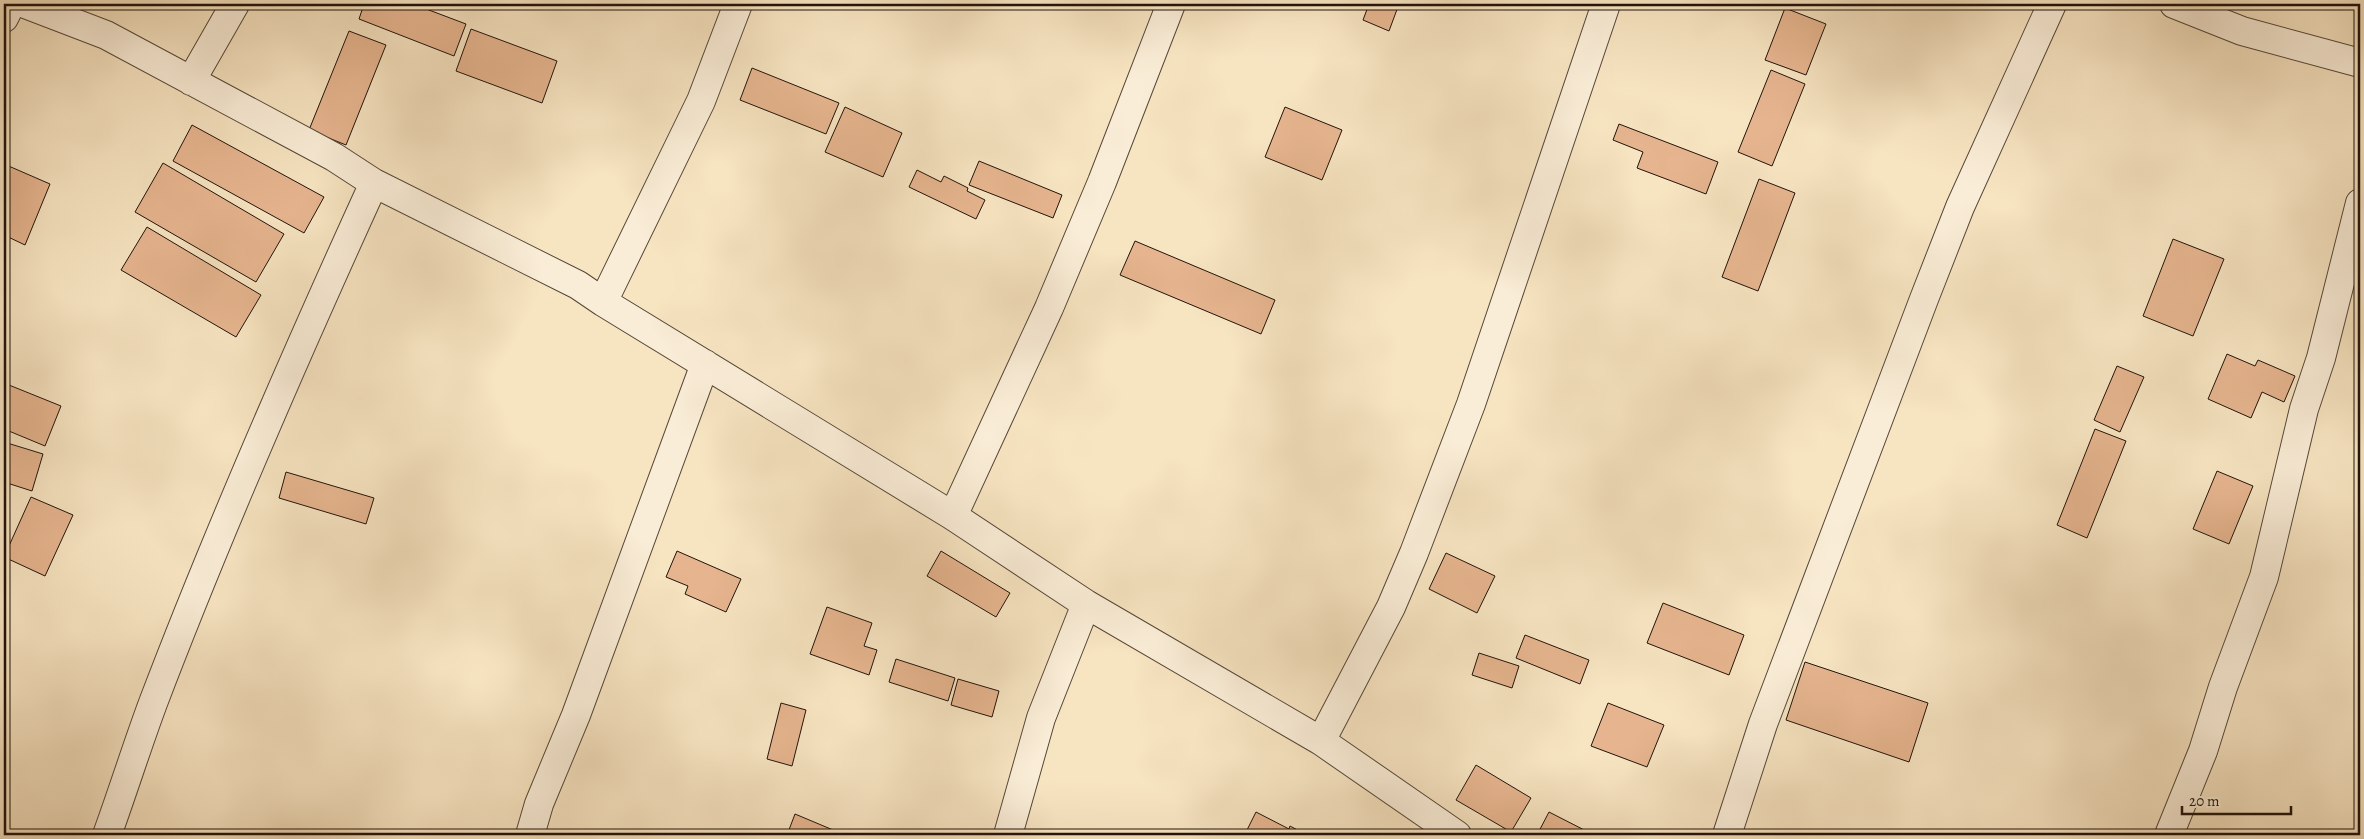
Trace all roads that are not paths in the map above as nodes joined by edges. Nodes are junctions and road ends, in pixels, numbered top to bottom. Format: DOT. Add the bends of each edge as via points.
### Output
graph roads {
  1 [pos="11,4"];
  2 [pos="26,4"];
  3 [pos="235,4"];
  4 [pos="738,4"];
  5 [pos="1171,4"];
  6 [pos="1606,4"];
  7 [pos="2052,4"];
  8 [pos="2174,4"];
  9 [pos="4,18"];
  10 [pos="2360,62"];
  11 [pos="191,81"];
  12 [pos="374,183"];
  13 [pos="2360,203"];
  14 [pos="602,302"];
  15 [pos="705,364"];
  16 [pos="953,516"];
  17 [pos="1086,604"];
  18 [pos="1321,741"];
  19 [pos="1440,830"];
  20 [pos="107,835"];
  21 [pos="530,835"];
  22 [pos="1008,835"];
  23 [pos="1727,835"];
  24 [pos="2169,835"];
  1 -- 9 [label="street"];
  2 -- 11 [label="street" via="106,35"];
  3 -- 11 [label="street"];
  4 -- 14 [label="street" via="701,101"];
  5 -- 16 [label="street" via="1049,308"];
  6 -- 18 [label="street" via="1471,404 1417,544 1391,607"];
  7 -- 23 [label="street" via="1960,207 1924,299 1763,724"];
  8 -- 10 [label="street" via="2242,31"];
  11 -- 12 [label="street" via="334,157"];
  12 -- 14 [label="street" via="578,285"];
  12 -- 20 [label="street" via="280,390 216,544 153,704"];
  13 -- 24 [label="street" via="2321,358 2304,409 2264,577 2203,751"];
  14 -- 15 [label="street"];
  15 -- 16 [label="street"];
  15 -- 21 [label="street"];
  16 -- 17 [label="street"];
  17 -- 18 [label="street"];
  17 -- 22 [label="street" via="1041,718"];
  18 -- 19 [label="street"];
}
